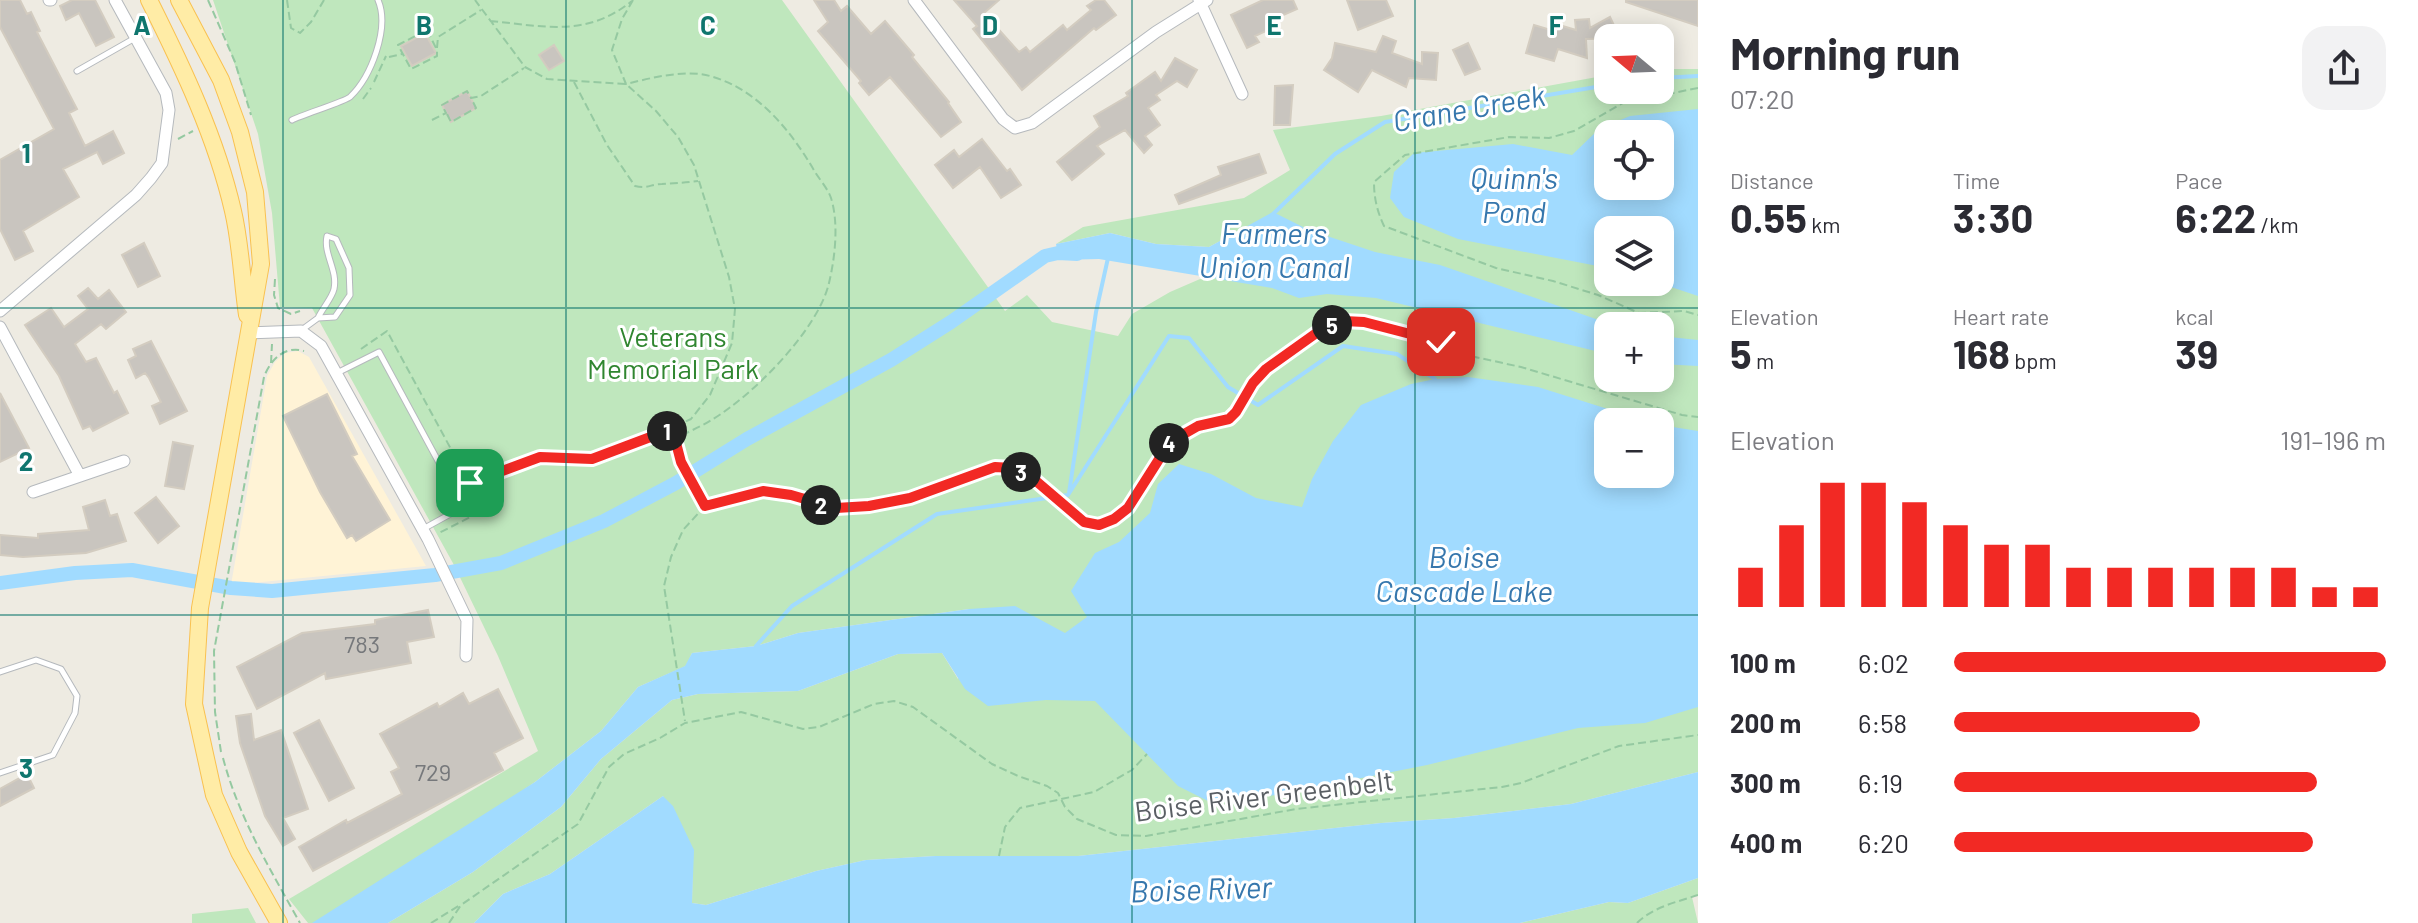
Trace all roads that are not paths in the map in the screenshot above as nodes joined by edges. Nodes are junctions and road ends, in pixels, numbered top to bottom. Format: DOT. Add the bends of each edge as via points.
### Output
graph roads {
  1 [pos="115,0"];
  2 [pos="149,0"];
  3 [pos="179,0"];
  4 [pos="378,0"];
  5 [pos="914,0"];
  6 [pos="1202,1"];
  7 [pos="136,37"];
  8 [pos="77,71"];
  9 [pos="1242,94"];
  10 [pos="292,120"];
  11 [pos="0,311"];
  12 [pos="318,318"];
  13 [pos="0,327"];
  14 [pos="301,331"];
  15 [pos="249,333"];
  16 [pos="337,373"];
  17 [pos="124,461"];
  18 [pos="80,476"];
  19 [pos="33,492"];
  20 [pos="422,529"];
  21 [pos="466,656"];
  22 [pos="0,672"];
  23 [pos="0,773"];
  24 [pos="279,923"];
  1 -- 7 [label="street"];
  2 -- 15 [label="main road" via="204,115 221,164 238,237"];
  3 -- 15 [label="main road" via="221,80 255,192 261,264"];
  4 -- 10 [label="lane" via="382,10 375,60 348,99"];
  5 -- 6 [label="street" via="1015,128 1032,123"];
  6 -- 9 [label="street"];
  7 -- 8 [label="lane"];
  7 -- 11 [label="street" via="166,93 162,163 136,195"];
  12 -- 12 [label="lane" via="335,317 350,295 349,268 336,239 327,236 334,292"];
  12 -- 14 [label="lane"];
  13 -- 18 [label="street"];
  14 -- 15 [label="street"];
  14 -- 16 [label="street" via="321,346"];
  15 -- 24 [label="main road" via="200,608 194,704 214,795"];
  16 -- 20 [label="street"];
  16 -- 20 [label="lane" via="379,352 463,507"];
  17 -- 18 [label="street"];
  18 -- 19 [label="street"];
  20 -- 21 [label="street" via="467,620"];
  22 -- 23 [label="lane" via="36,660 61,669 77,696 75,713 53,755"];
}
